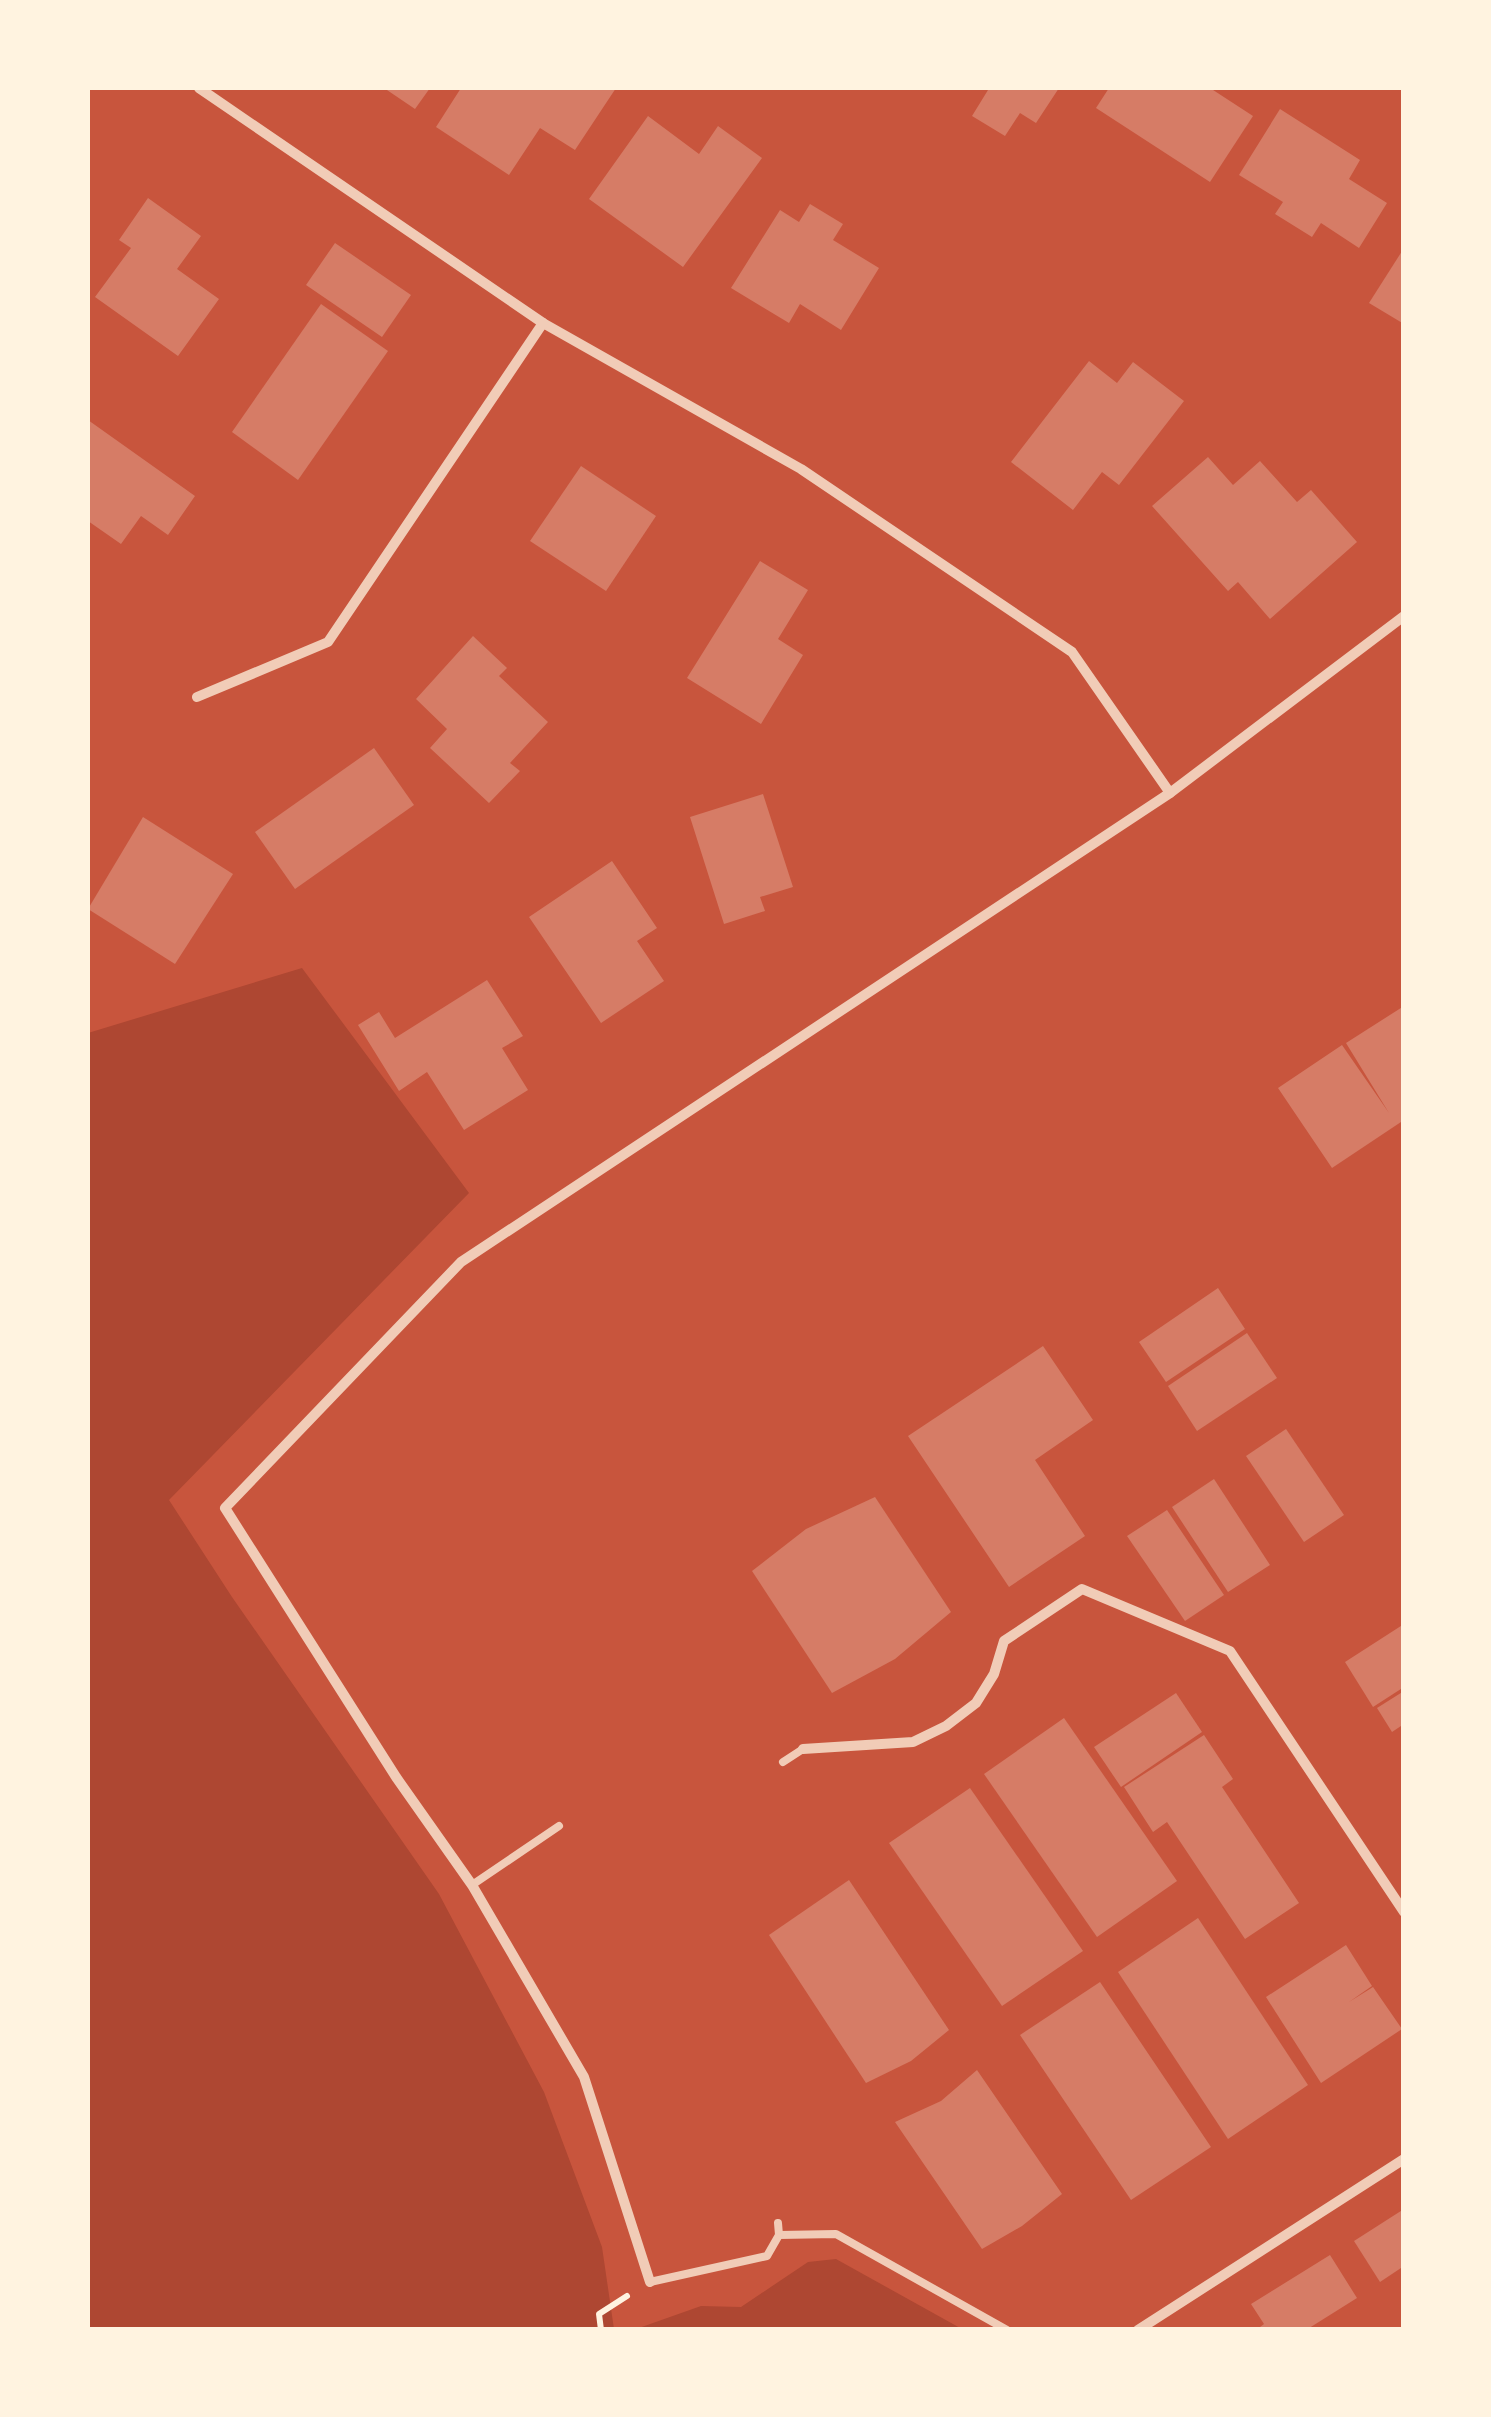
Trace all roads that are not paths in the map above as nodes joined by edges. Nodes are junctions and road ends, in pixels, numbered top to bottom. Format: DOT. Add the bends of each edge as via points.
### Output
graph roads {
  1 [pos="199,88"];
  2 [pos="543,323"];
  3 [pos="1404,616"];
  4 [pos="197,697"];
  5 [pos="1170,793"];
  6 [pos="803,1749"];
  7 [pos="783,1762"];
  8 [pos="559,1826"];
  9 [pos="472,1884"];
  10 [pos="1404,1912"];
  11 [pos="1404,2159"];
  12 [pos="778,2223"];
  13 [pos="779,2235"];
  14 [pos="650,2282"];
  15 [pos="1007,2330"];
  16 [pos="1138,2330"];
  1 -- 2 [label="street"];
  2 -- 4 [label="street" via="328,642"];
  2 -- 5 [label="street" via="800,469 1072,652"];
  3 -- 5 [label="street"];
  5 -- 9 [label="street" via="460,1262 224,1508 396,1778"];
  6 -- 7 [label="lane"];
  6 -- 10 [label="street" via="914,1742 946,1726 976,1703 1004,1641 1082,1589 1230,1651"];
  8 -- 9 [label="lane"];
  9 -- 14 [label="street" via="584,2077"];
  11 -- 16 [label="street"];
  12 -- 13 [label="lane"];
  13 -- 14 [label="lane" via="767,2256"];
  13 -- 15 [label="lane" via="836,2234"];
}
